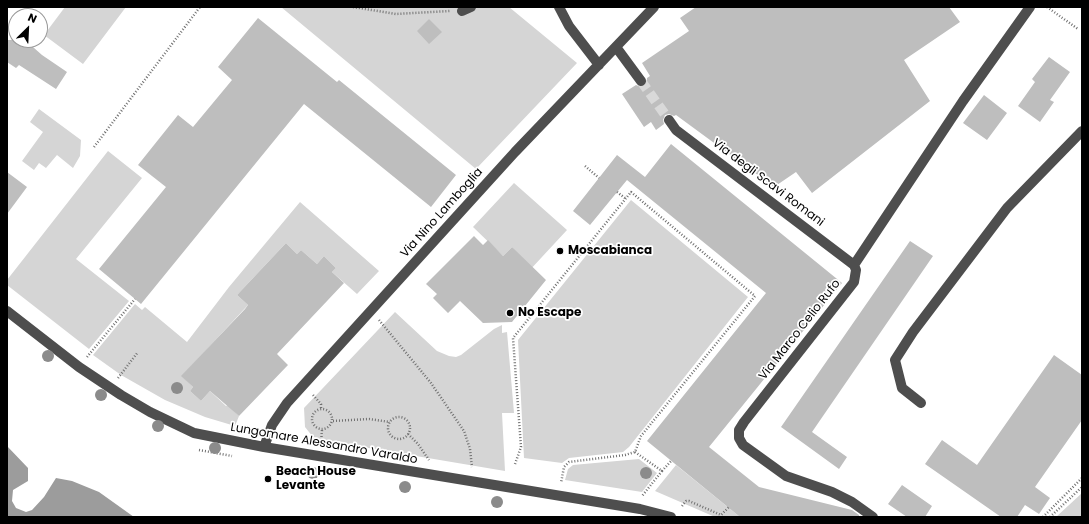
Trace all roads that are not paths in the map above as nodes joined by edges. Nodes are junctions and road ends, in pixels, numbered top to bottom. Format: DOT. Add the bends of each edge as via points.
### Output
graph roads {
  1 [pos="559,7"];
  2 [pos="654,7"];
  3 [pos="1030,7"];
  4 [pos="616,47"];
  5 [pos="599,64"];
  6 [pos="641,81"];
  7 [pos="669,120"];
  8 [pos="1082,131"];
  9 [pos="854,265"];
  10 [pos="7,311"];
  11 [pos="921,403"];
  12 [pos="264,447"];
  13 [pos="671,517"];
  14 [pos="873,517"];
  1 -- 5 [label="street" via="574,32"];
  2 -- 4 [label="street, Via Nino Lamboglia"];
  3 -- 9 [label="street, Via Marco Celio Rufo" via="963,101"];
  4 -- 5 [label="street, Via Nino Lamboglia"];
  4 -- 6 [label="street"];
  5 -- 12 [label="street, Via Nino Lamboglia" via="514,152 283,408 272,425"];
  7 -- 9 [label="street, Via degli Scavi Romani" via="676,130"];
  8 -- 11 [label="street" via="1007,208 913,332 895,360 902,388"];
  9 -- 14 [label="street, Via Marco Celio Rufo" via="854,282 739,430 743,445 786,476 832,492"];
  10 -- 12 [label="street, Lungomare Alessandro Varaldo" via="79,367 150,412 194,433"];
  12 -- 13 [label="street, Lungomare Alessandro Varaldo" via="640,509"];
}
